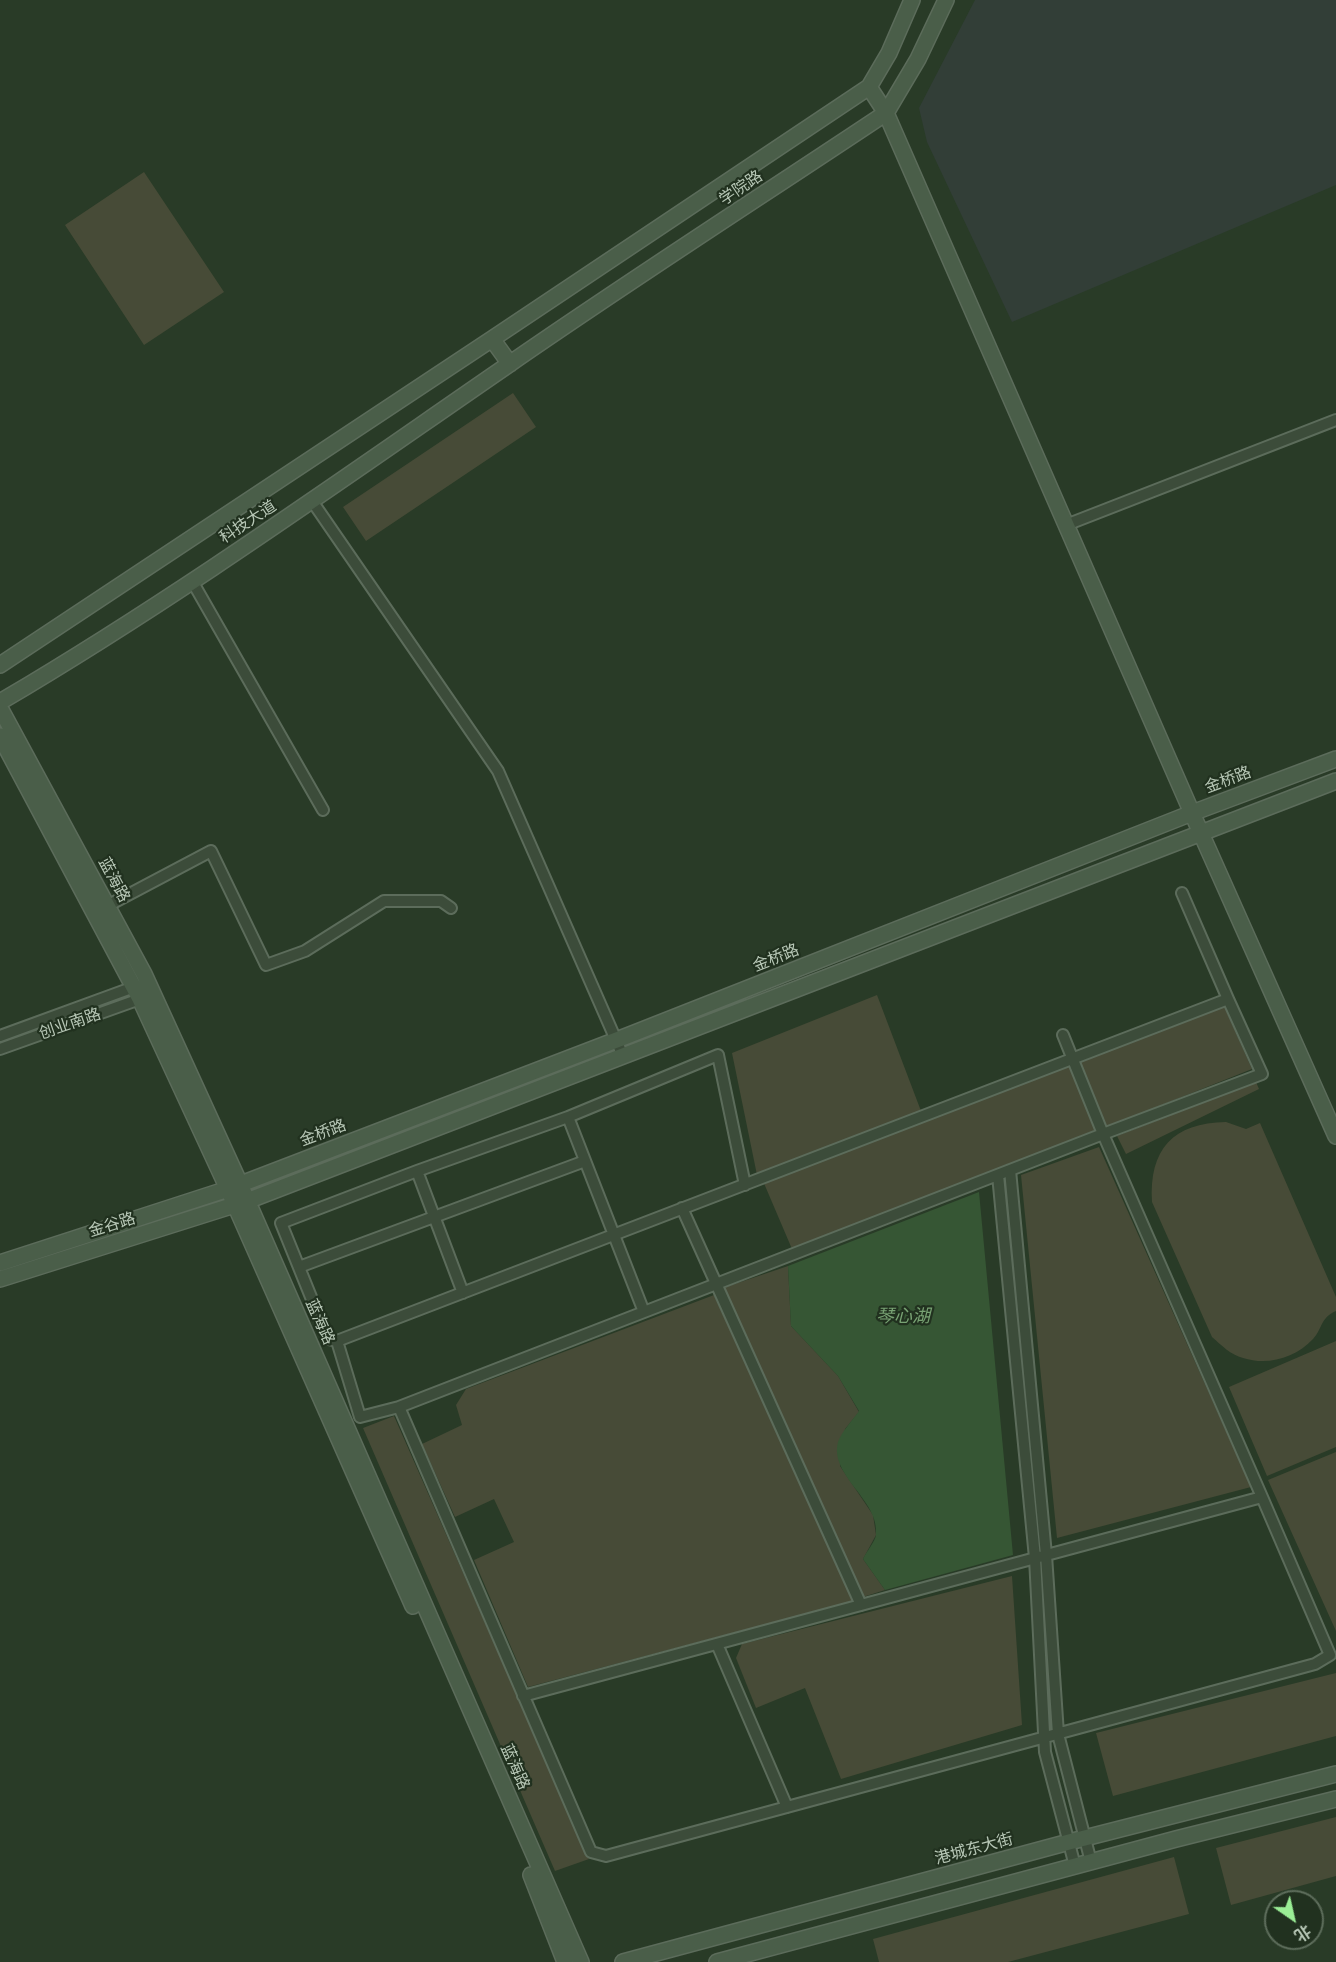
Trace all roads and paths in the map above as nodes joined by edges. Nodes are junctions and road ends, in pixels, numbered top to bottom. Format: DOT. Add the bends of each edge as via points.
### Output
graph roads {
  1 [pos="912,0"];
  2 [pos="946,0"];
  3 [pos="869,87"];
  4 [pos="886,113"];
  5 [pos="492,339"];
  6 [pos="510,364"];
  7 [pos="1336,420"];
  8 [pos="312,501"];
  9 [pos="1066,525"];
  10 [pos="192,581"];
  11 [pos="0,665"];
  12 [pos="0,702"];
  13 [pos="0,708"];
  14 [pos="0,736"];
  15 [pos="1336,759"];
  16 [pos="1336,781"];
  17 [pos="323,810"];
  18 [pos="1192,813"];
  19 [pos="1201,834"];
  20 [pos="1182,893"];
  21 [pos="107,906"];
  22 [pos="451,908"];
  23 [pos="137,993"];
  24 [pos="1228,999"];
  25 [pos="1063,1035"];
  26 [pos="0,1036"];
  27 [pos="617,1040"];
  28 [pos="0,1048"];
  29 [pos="623,1056"];
  30 [pos="568,1117"];
  31 [pos="1103,1134"];
  32 [pos="1336,1136"];
  33 [pos="585,1161"];
  34 [pos="1010,1170"];
  35 [pos="417,1171"];
  36 [pos="998,1175"];
  37 [pos="745,1185"];
  38 [pos="234,1187"];
  39 [pos="241,1203"];
  40 [pos="682,1208"];
  41 [pos="614,1234"];
  42 [pos="0,1263"];
  43 [pos="299,1267"];
  44 [pos="0,1279"];
  45 [pos="716,1284"];
  46 [pos="463,1293"];
  47 [pos="644,1312"];
  48 [pos="337,1341"];
  49 [pos="399,1407"];
  50 [pos="1262,1497"];
  51 [pos="1046,1555"];
  52 [pos="1035,1558"];
  53 [pos="861,1605"];
  54 [pos="717,1644"];
  55 [pos="524,1696"];
  56 [pos="1058,1734"];
  57 [pos="1044,1738"];
  58 [pos="1336,1774"];
  59 [pos="1336,1798"];
  60 [pos="787,1807"];
  61 [pos="1084,1838"];
  62 [pos="1069,1842"];
  63 [pos="1090,1862"];
  64 [pos="1075,1866"];
  65 [pos="565,1962"];
  66 [pos="580,1962"];
  67 [pos="623,1962"];
  68 [pos="717,1962"];
  1 -- 3 [label="street, 学院路"];
  2 -- 4 [label="street, 学院路" via="918,60"];
  3 -- 4 [label="street"];
  3 -- 5 [label="street, 学院路"];
  4 -- 6 [label="street, 学院路"];
  4 -- 9 [label="street"];
  5 -- 6 [label="street"];
  5 -- 11 [label="street, 科技大道"];
  6 -- 8 [label="street, 科技大道"];
  7 -- 9 [label="street"];
  8 -- 10 [label="street, 科技大道"];
  8 -- 27 [label="street" via="498,771"];
  9 -- 18 [label="street"];
  10 -- 12 [label="street, 科技大道"];
  10 -- 17 [label="street"];
  13 -- 21 [label="street, 蓝海路"];
  14 -- 23 [label="street, 蓝海路"];
  15 -- 18 [label="street, 金桥路"];
  16 -- 19 [label="street"];
  18 -- 19 [label="street"];
  18 -- 27 [label="street, 金桥路"];
  19 -- 29 [label="street"];
  19 -- 32 [label="street"];
  20 -- 24 [label="street"];
  21 -- 22 [label="street" via="211,851 266,965 304,951 384,901 441,901"];
  21 -- 38 [label="street, 蓝海路" via="144,974"];
  23 -- 26 [label="street, 创业南路"];
  23 -- 28 [label="street, 创业南路"];
  23 -- 38 [label="street, 蓝海路"];
  24 -- 31 [label="street" via="1262,1074"];
  24 -- 37 [label="street"];
  25 -- 31 [label="street"];
  27 -- 29 [label="street"];
  27 -- 38 [label="street, 金桥路"];
  29 -- 39 [label="street"];
  30 -- 33 [label="street"];
  30 -- 35 [label="street"];
  30 -- 37 [label="street" via="718,1055"];
  31 -- 34 [label="street"];
  31 -- 50 [label="street"];
  33 -- 41 [label="street"];
  33 -- 43 [label="street"];
  34 -- 36 [label="street"];
  34 -- 51 [label="street"];
  35 -- 43 [label="street" via="281,1223"];
  35 -- 46 [label="street"];
  36 -- 45 [label="street"];
  36 -- 52 [label="street"];
  37 -- 40 [label="street"];
  38 -- 39 [label="street, 蓝海路"];
  38 -- 42 [label="street, 金谷路"];
  39 -- 44 [label="street, 金谷路"];
  39 -- 65 [label="street, 蓝海路" via="518,1841"];
  39 -- 66 [label="street, 蓝海路"];
  40 -- 41 [label="street"];
  40 -- 45 [label="street"];
  41 -- 46 [label="street"];
  41 -- 47 [label="street"];
  43 -- 48 [label="street" via="328,1339"];
  45 -- 47 [label="street"];
  45 -- 53 [label="street"];
  46 -- 48 [label="street"];
  47 -- 49 [label="street"];
  48 -- 49 [label="street" via="360,1417"];
  49 -- 55 [label="street"];
  50 -- 51 [label="street"];
  50 -- 56 [label="street" via="1330,1655 1315,1664"];
  51 -- 52 [label="street"];
  51 -- 56 [label="street"];
  52 -- 53 [label="street"];
  52 -- 57 [label="street"];
  53 -- 54 [label="street"];
  54 -- 55 [label="street"];
  54 -- 60 [label="street"];
  55 -- 60 [label="street" via="591,1852 606,1856"];
  56 -- 57 [label="street"];
  56 -- 61 [label="street"];
  57 -- 60 [label="street"];
  57 -- 62 [label="street"];
  58 -- 61 [label="street, 港城东大街"];
  59 -- 63 [label="street"];
  61 -- 62 [label="street, 港城东大街"];
  61 -- 63 [label="street"];
  62 -- 64 [label="street"];
  62 -- 67 [label="street, 港城东大街"];
  63 -- 64 [label="street"];
  64 -- 68 [label="street"];
}
